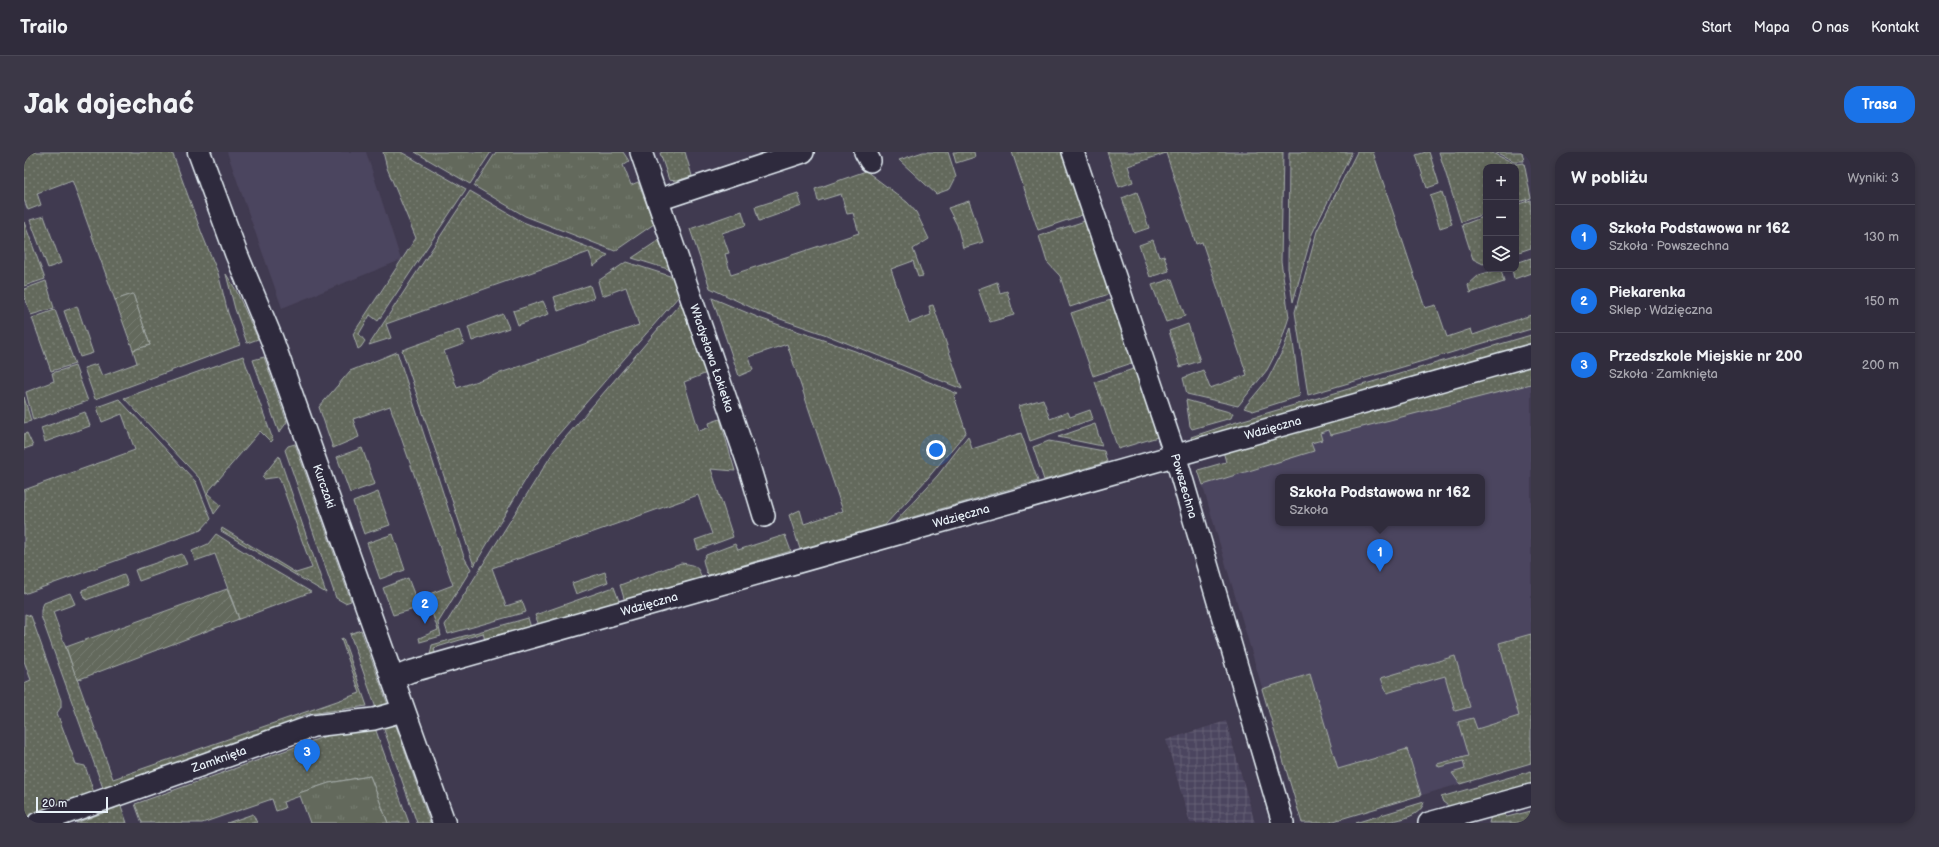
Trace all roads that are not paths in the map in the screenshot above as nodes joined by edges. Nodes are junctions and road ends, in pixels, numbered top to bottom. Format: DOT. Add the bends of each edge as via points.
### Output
graph roads {
  1 [pos="199,152"];
  2 [pos="641,152"];
  3 [pos="803,152"];
  4 [pos="1074,152"];
  5 [pos="658,200"];
  6 [pos="1531,355"];
  7 [pos="1175,455"];
  8 [pos="764,516"];
  9 [pos="392,679"];
  10 [pos="403,711"];
  11 [pos="1531,795"];
  12 [pos="38,823"];
  13 [pos="444,823"];
  14 [pos="1283,823"];
  15 [pos="1429,823"];
  1 -- 9 [label="street, Kurczaki" via="236,253 272,340"];
  2 -- 5 [label="street, Władysława Łokietka"];
  3 -- 5 [label="street"];
  4 -- 7 [label="street, Powszechna"];
  5 -- 8 [label="street, Władysława Łokietka"];
  6 -- 7 [label="street, Wdzięczna"];
  7 -- 9 [label="street, Wdzięczna" via="419,669"];
  7 -- 14 [label="street, Powszechna"];
  9 -- 10 [label="street, Kurczaki"];
  10 -- 12 [label="street, Zamknięta" via="374,719 313,726"];
  10 -- 13 [label="street, Kurczaki"];
  11 -- 15 [label="street"];
}
